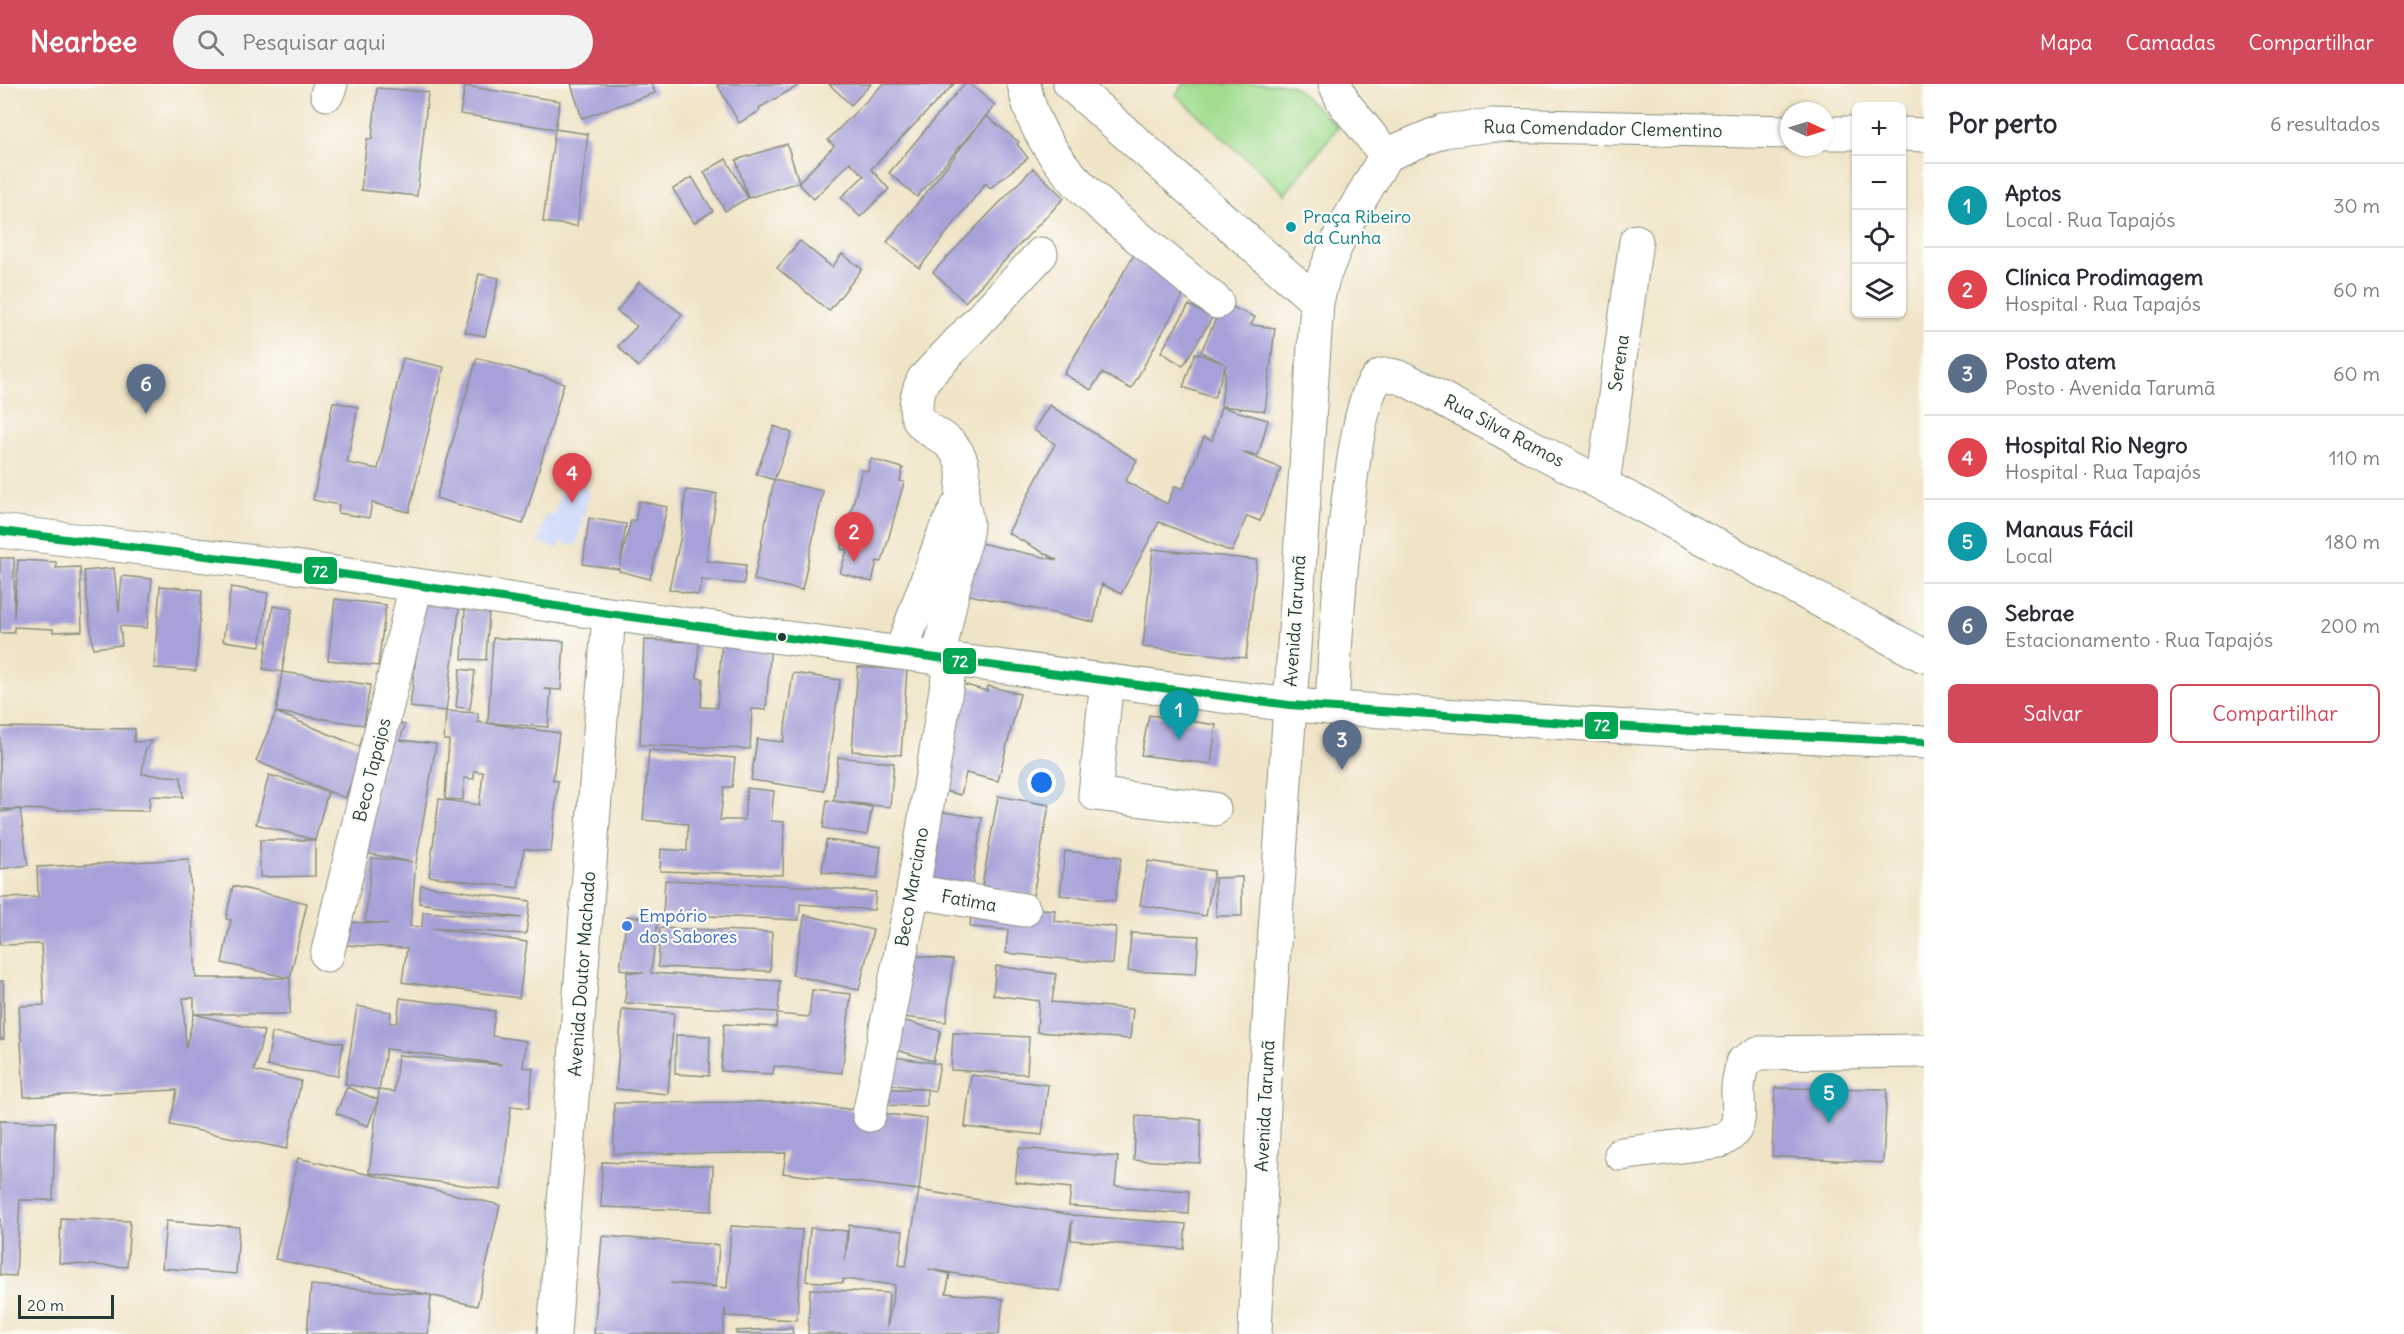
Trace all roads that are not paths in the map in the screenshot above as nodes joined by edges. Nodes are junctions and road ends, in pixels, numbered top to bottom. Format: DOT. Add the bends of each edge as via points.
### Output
graph roads {
  1 [pos="1024,84"];
  2 [pos="1071,84"];
  3 [pos="1335,84"];
  4 [pos="1780,132"];
  5 [pos="1834,133"];
  6 [pos="1852,133"];
  7 [pos="1906,134"];
  8 [pos="1924,135"];
  9 [pos="1386,155"];
  10 [pos="1636,241"];
  11 [pos="1041,254"];
  12 [pos="1217,302"];
  13 [pos="1317,302"];
  14 [pos="1603,484"];
  15 [pos="962,497"];
  16 [pos="0,531"];
  17 [pos="416,585"];
  18 [pos="609,614"];
  19 [pos="902,652"];
  20 [pos="1924,656"];
  21 [pos="945,658"];
  22 [pos="1107,680"];
  23 [pos="1289,705"];
  24 [pos="1332,709"];
  25 [pos="1924,742"];
  26 [pos="1214,809"];
  27 [pos="913,891"];
  28 [pos="1024,910"];
  29 [pos="327,955"];
  30 [pos="1924,1051"];
  31 [pos="869,1114"];
  32 [pos="1621,1154"];
  33 [pos="554,1334"];
  34 [pos="1255,1334"];
  1 -- 12 [label="street" via="1038,128 1087,194"];
  2 -- 13 [label="street"];
  3 -- 9 [label="street" via="1344,103"];
  4 -- 9 [label="street, Rua Comendador Clementino" via="1492,125 1443,131"];
  5 -- 6 [label="street"];
  7 -- 8 [label="street"];
  9 -- 13 [label="street, Avenida Tarumã" via="1342,231"];
  10 -- 14 [label="street, Serena"];
  11 -- 15 [label="street, Beco Marciano" via="923,380 916,397 915,413 922,425 952,447 962,463"];
  13 -- 23 [label="street, Avenida Tarumã"];
  14 -- 20 [label="street, Rua Silva Ramos"];
  14 -- 24 [label="street, Rua Silva Ramos" via="1405,379 1379,377 1359,425 1337,596"];
  15 -- 19 [label="street" via="944,532"];
  15 -- 21 [label="street, Beco Marciano" via="967,524"];
  16 -- 17 [label="street"];
  17 -- 18 [label="street"];
  17 -- 29 [label="street, Beco Tapajos"];
  18 -- 19 [label="street"];
  18 -- 33 [label="street, Avenida Doutor Machado"];
  19 -- 21 [label="street"];
  21 -- 22 [label="street"];
  21 -- 27 [label="street, Beco Marciano"];
  22 -- 23 [label="street"];
  22 -- 26 [label="street" via="1095,794"];
  23 -- 24 [label="street"];
  23 -- 34 [label="street, Avenida Tarumã" via="1265,1080"];
  24 -- 25 [label="street"];
  27 -- 28 [label="street, Fatima"];
  27 -- 31 [label="street, Beco Marciano"];
  30 -- 32 [label="street" via="1758,1053 1742,1063 1739,1120 1731,1136 1720,1141"];
}
